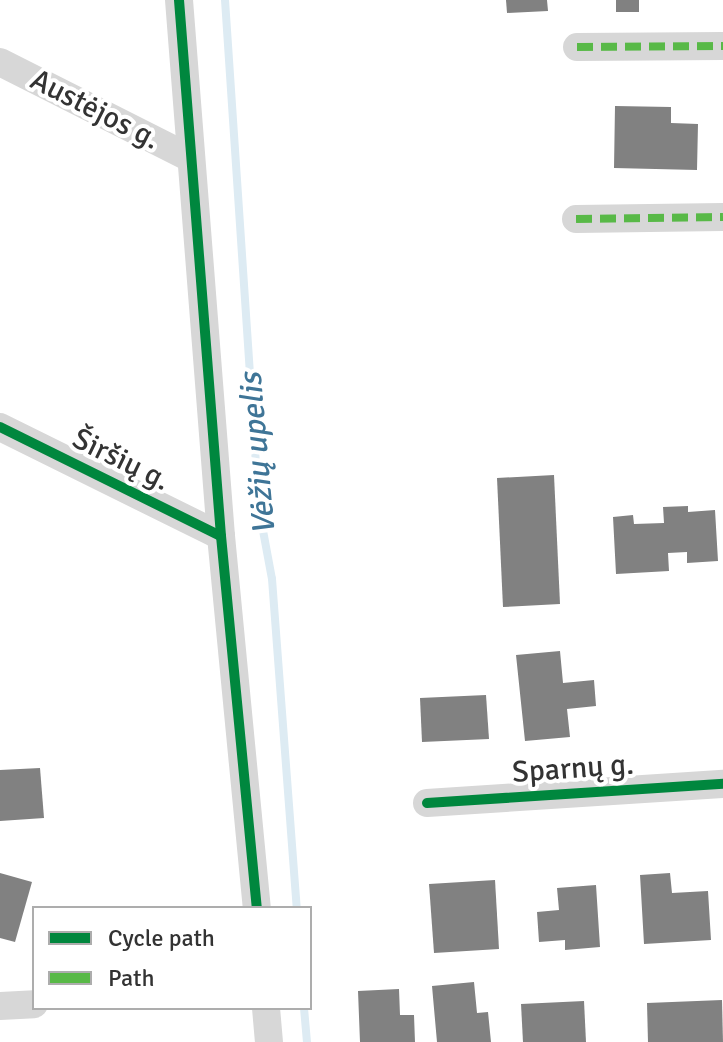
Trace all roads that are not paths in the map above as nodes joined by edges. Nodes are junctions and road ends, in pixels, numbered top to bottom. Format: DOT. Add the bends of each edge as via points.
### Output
graph roads {
  1 [pos="179,0"];
  2 [pos="723,46"];
  3 [pos="577,47"];
  4 [pos="0,62"];
  5 [pos="190,158"];
  6 [pos="723,217"];
  7 [pos="576,219"];
  8 [pos="0,427"];
  9 [pos="221,536"];
  10 [pos="723,784"];
  11 [pos="427,803"];
  12 [pos="257,906"];
  13 [pos="32,1004"];
  14 [pos="0,1006"];
  15 [pos="266,1010"];
  16 [pos="269,1042"];
  1 -- 5 [label="street"];
  2 -- 3 [label="street"];
  4 -- 5 [label="street, Austėjos g."];
  5 -- 9 [label="street"];
  6 -- 7 [label="street"];
  8 -- 9 [label="street, Širšių g."];
  9 -- 12 [label="street"];
  10 -- 11 [label="street, Sparnų g."];
  13 -- 14 [label="street"];
  15 -- 16 [label="street"];
}
